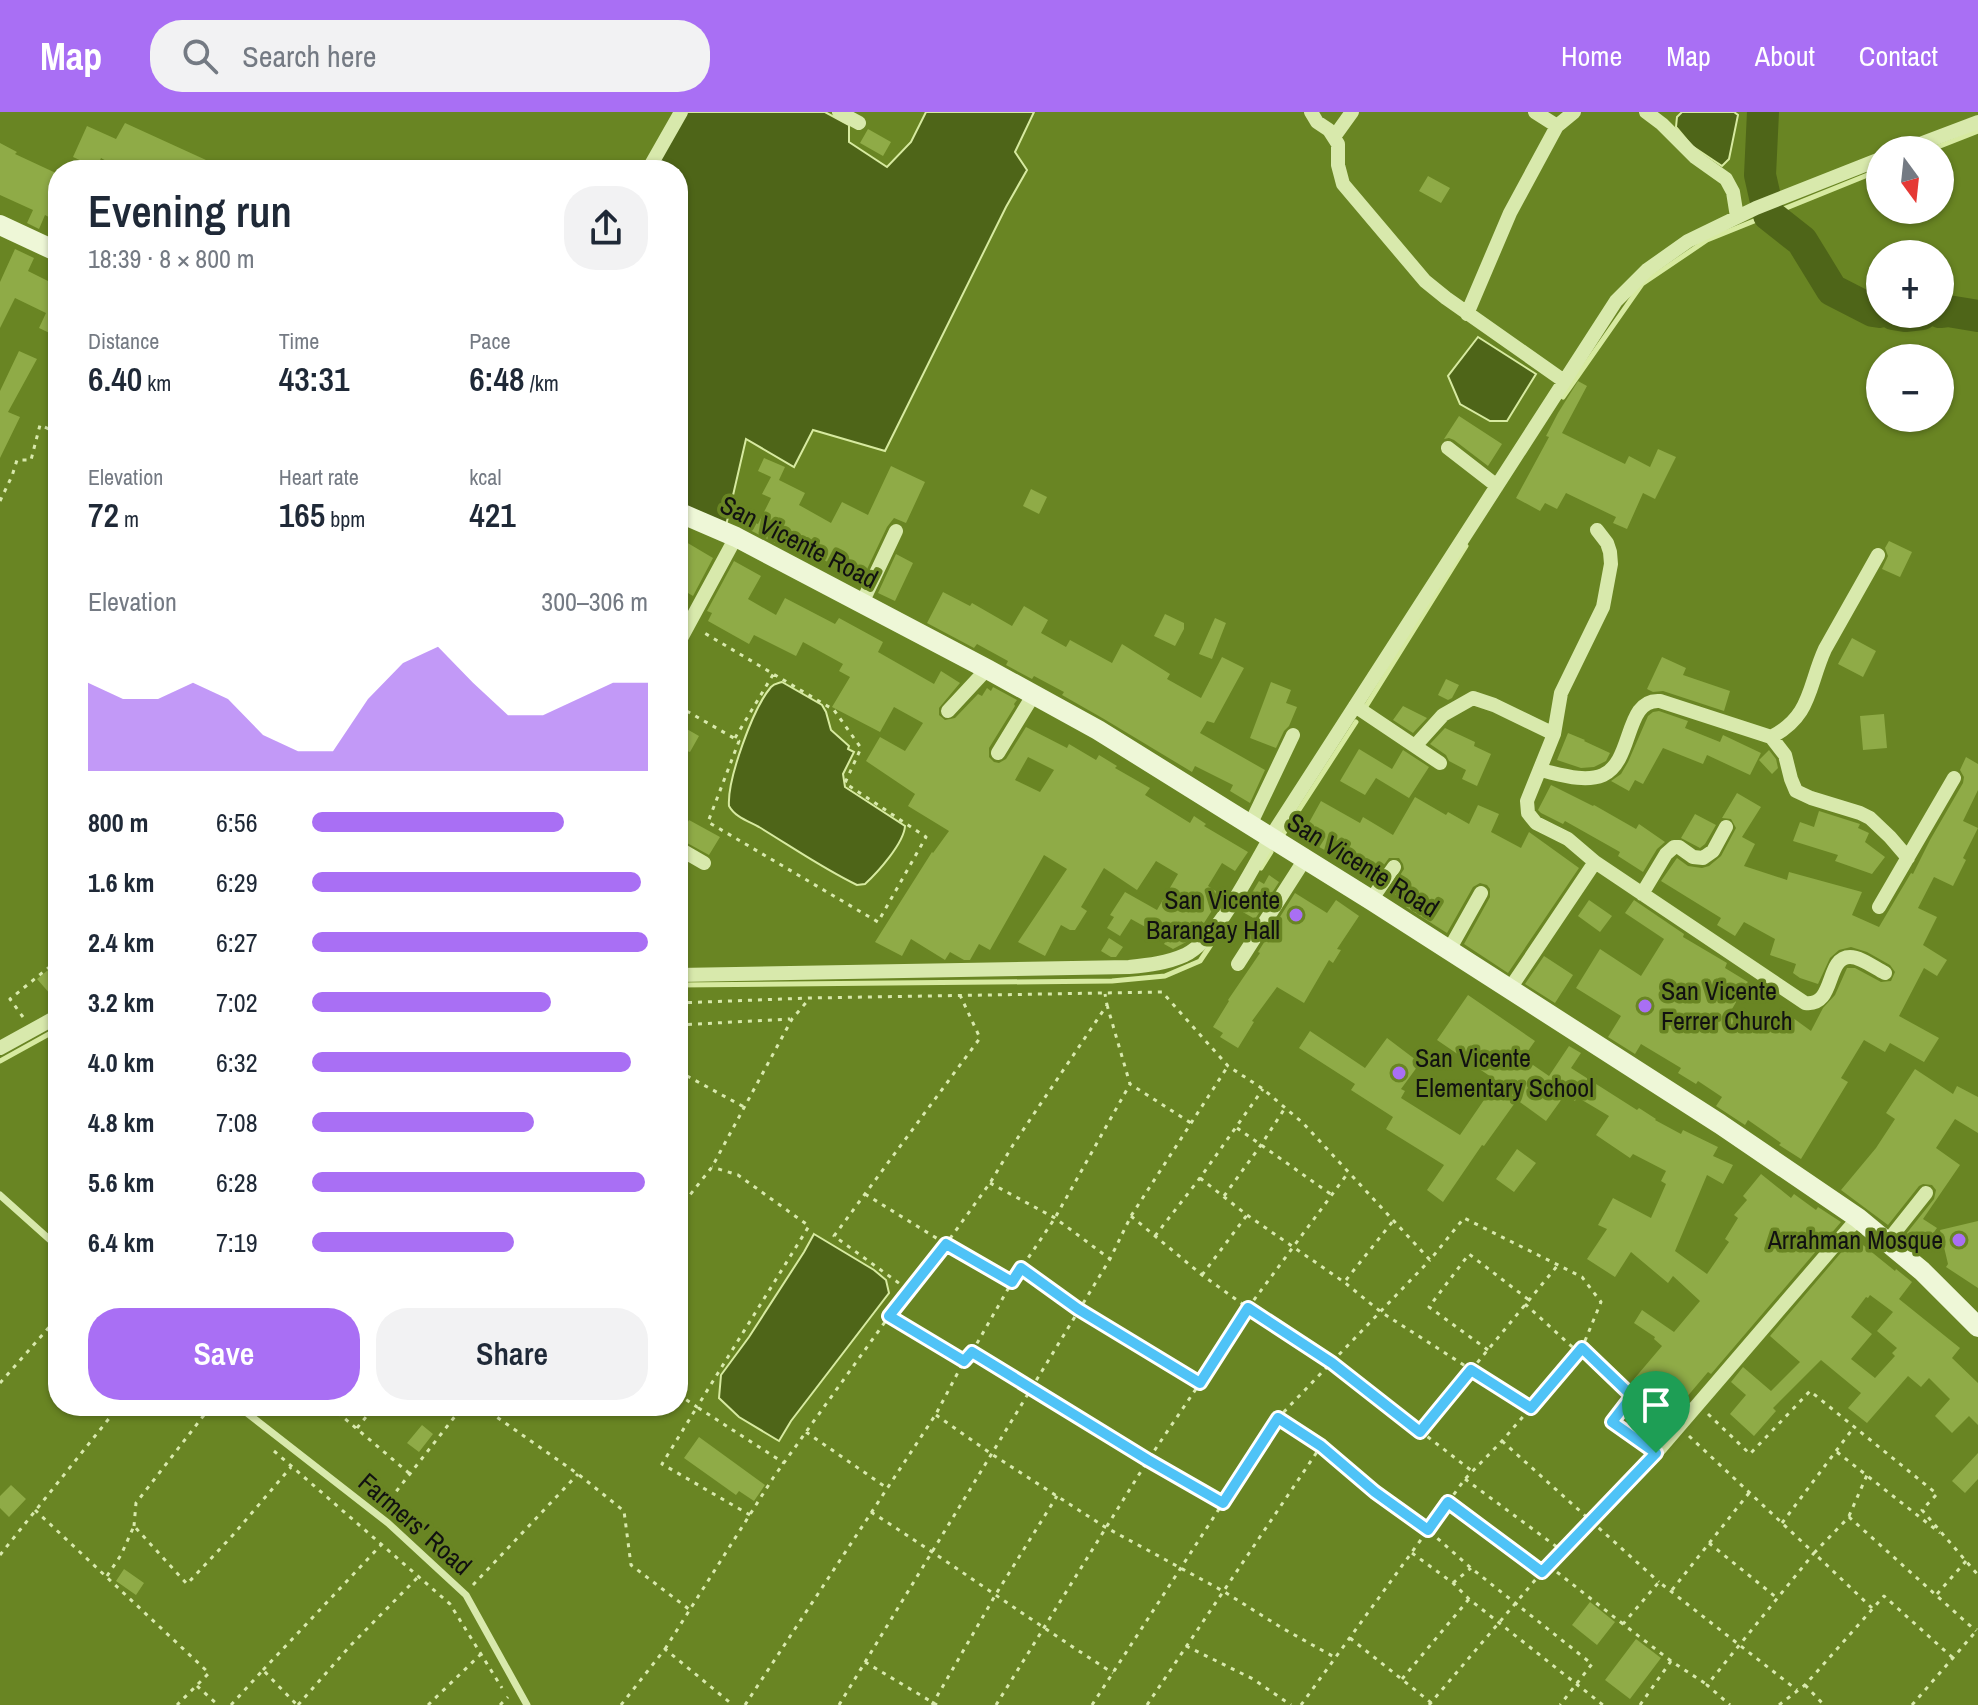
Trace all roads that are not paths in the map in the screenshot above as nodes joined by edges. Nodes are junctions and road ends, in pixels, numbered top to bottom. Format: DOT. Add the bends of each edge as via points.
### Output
graph roads {
  1 [pos="681,112"];
  2 [pos="839,112"];
  3 [pos="1311,112"];
  4 [pos="1352,112"];
  5 [pos="1535,112"];
  6 [pos="1574,112"];
  7 [pos="1646,112"];
  8 [pos="1978,122"];
  9 [pos="859,123"];
  10 [pos="1557,126"];
  11 [pos="1941,136"];
  12 [pos="1334,137"];
  13 [pos="654,160"];
  14 [pos="1866,165"];
  15 [pos="1737,217"];
  16 [pos="1,228"];
  17 [pos="48,248"];
  18 [pos="1467,314"];
  19 [pos="1564,381"];
  20 [pos="1448,448"];
  21 [pos="1497,486"];
  22 [pos="688,516"];
  23 [pos="1597,530"];
  24 [pos="896,531"];
  25 [pos="736,537"];
  26 [pos="1878,555"];
  27 [pos="862,603"];
  28 [pos="688,626"];
  29 [pos="987,669"];
  30 [pos="1034,694"];
  31 [pos="1355,706"];
  32 [pos="948,711"];
  33 [pos="1554,734"];
  34 [pos="1293,735"];
  35 [pos="1771,737"];
  36 [pos="1415,746"];
  37 [pos="998,753"];
  38 [pos="1440,763"];
  39 [pos="1540,770"];
  40 [pos="1954,778"];
  41 [pos="1250,825"];
  42 [pos="1726,827"];
  43 [pos="1270,838"];
  44 [pos="688,854"];
  45 [pos="1908,858"];
  46 [pos="1305,859"];
  47 [pos="1595,862"];
  48 [pos="704,863"];
  49 [pos="1394,867"];
  50 [pos="1481,893"];
  51 [pos="1642,894"];
  52 [pos="1371,900"];
  53 [pos="1879,907"];
  54 [pos="1449,950"];
  55 [pos="1238,964"];
  56 [pos="1885,973"];
  57 [pos="688,975"];
  58 [pos="1509,990"];
  59 [pos="48,1022"];
  60 [pos="0,1048"];
  61 [pos="1926,1193"];
  62 [pos="0,1195"];
  63 [pos="1858,1218"];
  64 [pos="48,1238"];
  65 [pos="1887,1242"];
  66 [pos="1978,1327"];
  67 [pos="251,1416"];
  68 [pos="1656,1453"];
  69 [pos="527,1705"];
  1 -- 13 [label="street"];
  2 -- 9 [label="street"];
  3 -- 12 [label="street"];
  4 -- 12 [label="street"];
  5 -- 10 [label="street"];
  6 -- 10 [label="street"];
  7 -- 15 [label="street" via="1726,179"];
  8 -- 11 [label="street"];
  10 -- 18 [label="street" via="1510,213"];
  12 -- 18 [label="street" via="1343,184 1425,281"];
  14 -- 15 [label="street"];
  15 -- 19 [label="street" via="1688,241 1647,270 1616,301"];
  16 -- 17 [label="street"];
  18 -- 19 [label="street"];
  19 -- 21 [label="street"];
  20 -- 21 [label="street"];
  21 -- 31 [label="street"];
  22 -- 25 [label="street, San Vicente Road"];
  23 -- 33 [label="street" via="1607,543 1611,564 1603,607 1561,693"];
  24 -- 27 [label="street"];
  25 -- 27 [label="street, San Vicente Road"];
  25 -- 28 [label="street"];
  26 -- 35 [label="street" via="1825,649 1806,705 1789,726"];
  27 -- 29 [label="street, San Vicente Road"];
  29 -- 30 [label="street, San Vicente Road"];
  29 -- 32 [label="street"];
  30 -- 37 [label="street"];
  30 -- 41 [label="street, San Vicente Road"];
  31 -- 36 [label="street"];
  31 -- 43 [label="street"];
  33 -- 36 [label="street" via="1473,698 1443,715"];
  33 -- 39 [label="street"];
  34 -- 41 [label="street"];
  35 -- 39 [label="street" via="1656,700 1638,710 1624,750 1609,771 1580,778"];
  35 -- 45 [label="street" via="1785,755 1796,791 1870,818"];
  36 -- 38 [label="street"];
  39 -- 47 [label="street" via="1527,801 1530,818"];
  40 -- 45 [label="street"];
  41 -- 43 [label="street, San Vicente Road"];
  42 -- 51 [label="street" via="1703,858 1679,847 1670,850"];
  43 -- 46 [label="street, San Vicente Road"];
  43 -- 57 [label="street" via="1207,938 1166,962 1129,967"];
  44 -- 48 [label="street"];
  45 -- 53 [label="street"];
  46 -- 52 [label="street, San Vicente Road"];
  46 -- 55 [label="street"];
  47 -- 51 [label="street"];
  47 -- 58 [label="street"];
  49 -- 52 [label="street"];
  50 -- 54 [label="street"];
  51 -- 56 [label="street" via="1805,1003 1823,996 1844,958"];
  52 -- 54 [label="street, San Vicente Road"];
  54 -- 58 [label="street, San Vicente Road"];
  58 -- 63 [label="street, San Vicente Road"];
  59 -- 60 [label="street"];
  61 -- 65 [label="street"];
  62 -- 64 [label="lane"];
  63 -- 65 [label="street, San Vicente Road"];
  63 -- 68 [label="street"];
  65 -- 66 [label="street, San Vicente Road"];
  67 -- 69 [label="lane, Farmers' Road" via="388,1523 466,1595"];
}
